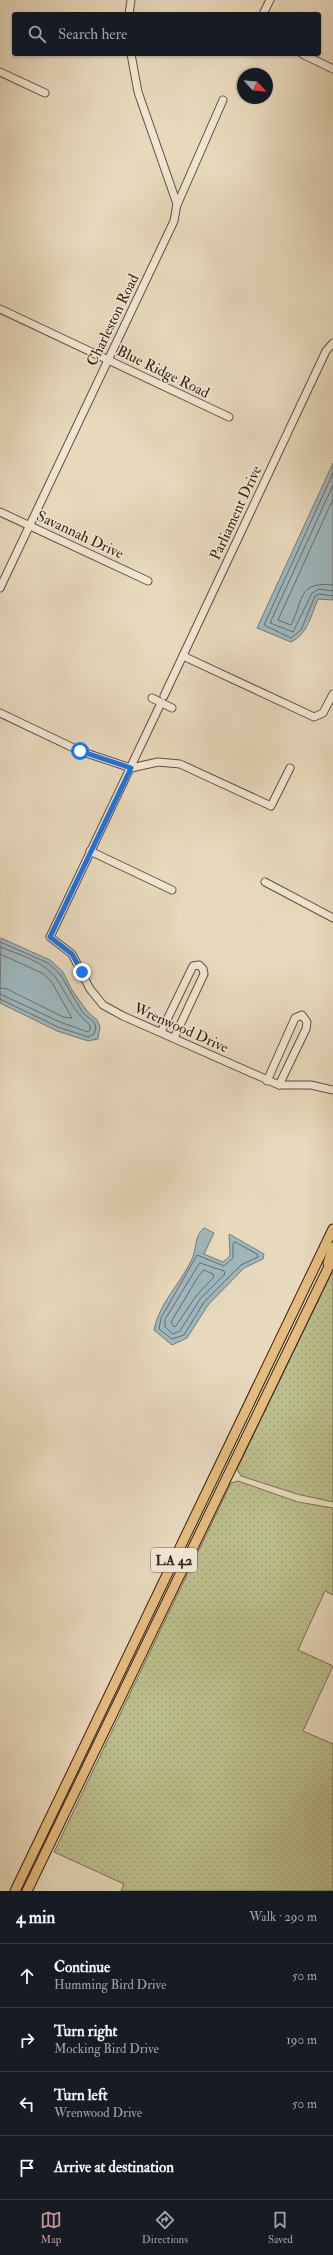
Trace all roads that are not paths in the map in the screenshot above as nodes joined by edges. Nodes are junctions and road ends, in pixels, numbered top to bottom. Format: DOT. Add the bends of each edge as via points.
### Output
graph roads {
  1 [pos="131,0"];
  2 [pos="270,0"];
  3 [pos="129,12"];
  4 [pos="264,12"];
  5 [pos="131,56"];
  6 [pos="306,56"];
  7 [pos="333,69"];
  8 [pos="0,72"];
  9 [pos="45,93"];
  10 [pos="223,100"];
  11 [pos="177,205"];
  12 [pos="0,309"];
  13 [pos="333,343"];
  14 [pos="108,360"];
  15 [pos="229,417"];
  16 [pos="0,512"];
  17 [pos="29,526"];
  18 [pos="148,581"];
  19 [pos="0,588"];
  20 [pos="183,656"];
  21 [pos="333,694"];
  22 [pos="152,698"];
  23 [pos="163,700"];
  24 [pos="172,708"];
  25 [pos="0,713"];
  26 [pos="131,768"];
  27 [pos="290,768"];
  28 [pos="90,851"];
  29 [pos="264,882"];
  30 [pos="172,890"];
  31 [pos="333,918"];
  32 [pos="50,937"];
  33 [pos="161,1032"];
  34 [pos="174,1038"];
  35 [pos="267,1080"];
  36 [pos="279,1085"];
  37 [pos="333,1090"];
  38 [pos="333,1229"];
  39 [pos="333,1246"];
  40 [pos="333,1258"];
  41 [pos="325,1274"];
  42 [pos="14,1891"];
  43 [pos="28,1891"];
  1 -- 3 [label="street"];
  2 -- 4 [label="street"];
  5 -- 11 [label="street" via="138,92"];
  6 -- 7 [label="street"];
  8 -- 9 [label="street"];
  10 -- 11 [label="street, Charleston Road"];
  11 -- 14 [label="street, Charleston Road" via="171,230"];
  12 -- 14 [label="street, Blue Ridge Road"];
  13 -- 20 [label="street, Parliament Drive" via="326,351"];
  14 -- 15 [label="street, Blue Ridge Road"];
  14 -- 17 [label="street, Charleston Road"];
  16 -- 17 [label="street, Savannah Drive"];
  17 -- 18 [label="street, Savannah Drive"];
  17 -- 19 [label="street, Charleston Road"];
  20 -- 21 [label="street" via="310,715 320,716"];
  20 -- 23 [label="street, Parliament Drive"];
  22 -- 23 [label="street"];
  23 -- 24 [label="street"];
  23 -- 26 [label="street, Parliament Drive"];
  25 -- 26 [label="street" via="80,751"];
  26 -- 27 [label="street" via="158,762 180,764 271,806"];
  26 -- 28 [label="street, Parliament Drive"];
  28 -- 30 [label="street"];
  28 -- 32 [label="street, Parliament Drive"];
  29 -- 31 [label="street"];
  32 -- 33 [label="street, Wrenwood Drive" via="72,954 90,990 103,1005"];
  33 -- 34 [label="street, Wrenwood Drive"];
  33 -- 34 [label="street" via="193,966 199,965 203,968 204,974"];
  34 -- 35 [label="street, Wrenwood Drive"];
  35 -- 36 [label="street, Wrenwood Drive"];
  35 -- 36 [label="street" via="295,1018 302,1015 307,1022 306,1029"];
  36 -- 37 [label="street, Wrenwood Drive" via="311,1085"];
  38 -- 42 [label="main road, LA 42"];
  39 -- 41 [label="main road"];
  40 -- 41 [label="main road, LA 42"];
  41 -- 43 [label="main road, LA 42"];
}
